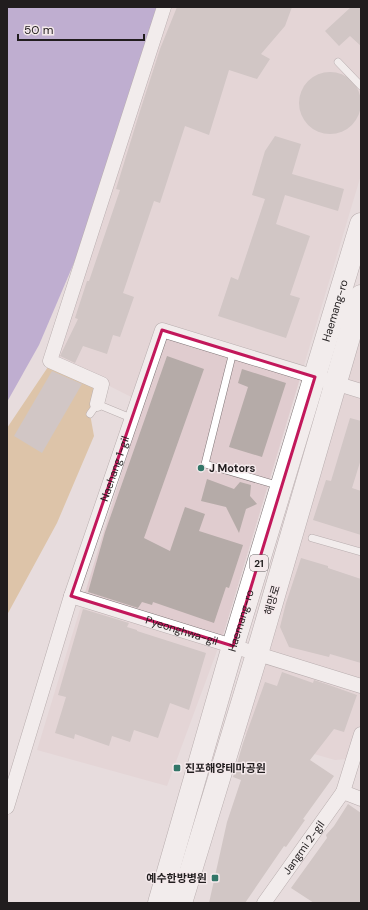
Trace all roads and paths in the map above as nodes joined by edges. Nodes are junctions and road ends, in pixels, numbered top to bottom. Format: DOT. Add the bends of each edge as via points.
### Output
graph roads {
  1 [pos="164,7"];
  2 [pos="338,62"];
  3 [pos="361,86"];
  4 [pos="361,224"];
  5 [pos="361,296"];
  6 [pos="233,352"];
  7 [pos="315,377"];
  8 [pos="336,383"];
  9 [pos="361,391"];
  10 [pos="93,409"];
  11 [pos="131,418"];
  12 [pos="282,487"];
  13 [pos="312,538"];
  14 [pos="361,552"];
  15 [pos="71,596"];
  16 [pos="233,646"];
  17 [pos="257,654"];
  18 [pos="361,686"];
  19 [pos="361,734"];
  20 [pos="343,792"];
  21 [pos="361,799"];
  22 [pos="7,807"];
  23 [pos="159,903"];
  24 [pos="181,903"];
  25 [pos="264,903"];
  1 -- 10 [label="street" via="50,361 102,384"];
  2 -- 3 [label="lane"];
  4 -- 7 [label="main road, Haemang-ro / 21"];
  5 -- 8 [label="main road, 해망로 / 21"];
  6 -- 7 [label="street, Naehang 1-gil"];
  6 -- 11 [label="street, Naehang 1-gil" via="162,330"];
  6 -- 12 [label="lane" via="205,464"];
  7 -- 8 [label="street, Naehang 1-gil"];
  7 -- 12 [label="main road, Haemang-ro / 21"];
  8 -- 9 [label="street, Naehang 1-gil"];
  8 -- 17 [label="main road, 해망로 / 21"];
  10 -- 11 [label="lane"];
  11 -- 15 [label="street, Naehang 1-gil"];
  12 -- 16 [label="main road, Haemang-ro / 21"];
  13 -- 14 [label="lane"];
  15 -- 16 [label="street, Pyeonghwa-gil"];
  15 -- 22 [label="street, Naehang 1-gil"];
  16 -- 17 [label="street, Pyeonghwa-gil"];
  16 -- 23 [label="main road, Haemang-ro / 21"];
  17 -- 18 [label="street, Pyeonghwa-gil"];
  17 -- 24 [label="main road, 해망로 / 21"];
  19 -- 20 [label="street, Jangmi 2-gil"];
  20 -- 21 [label="street"];
  20 -- 25 [label="street, Jangmi 2-gil"];
}
